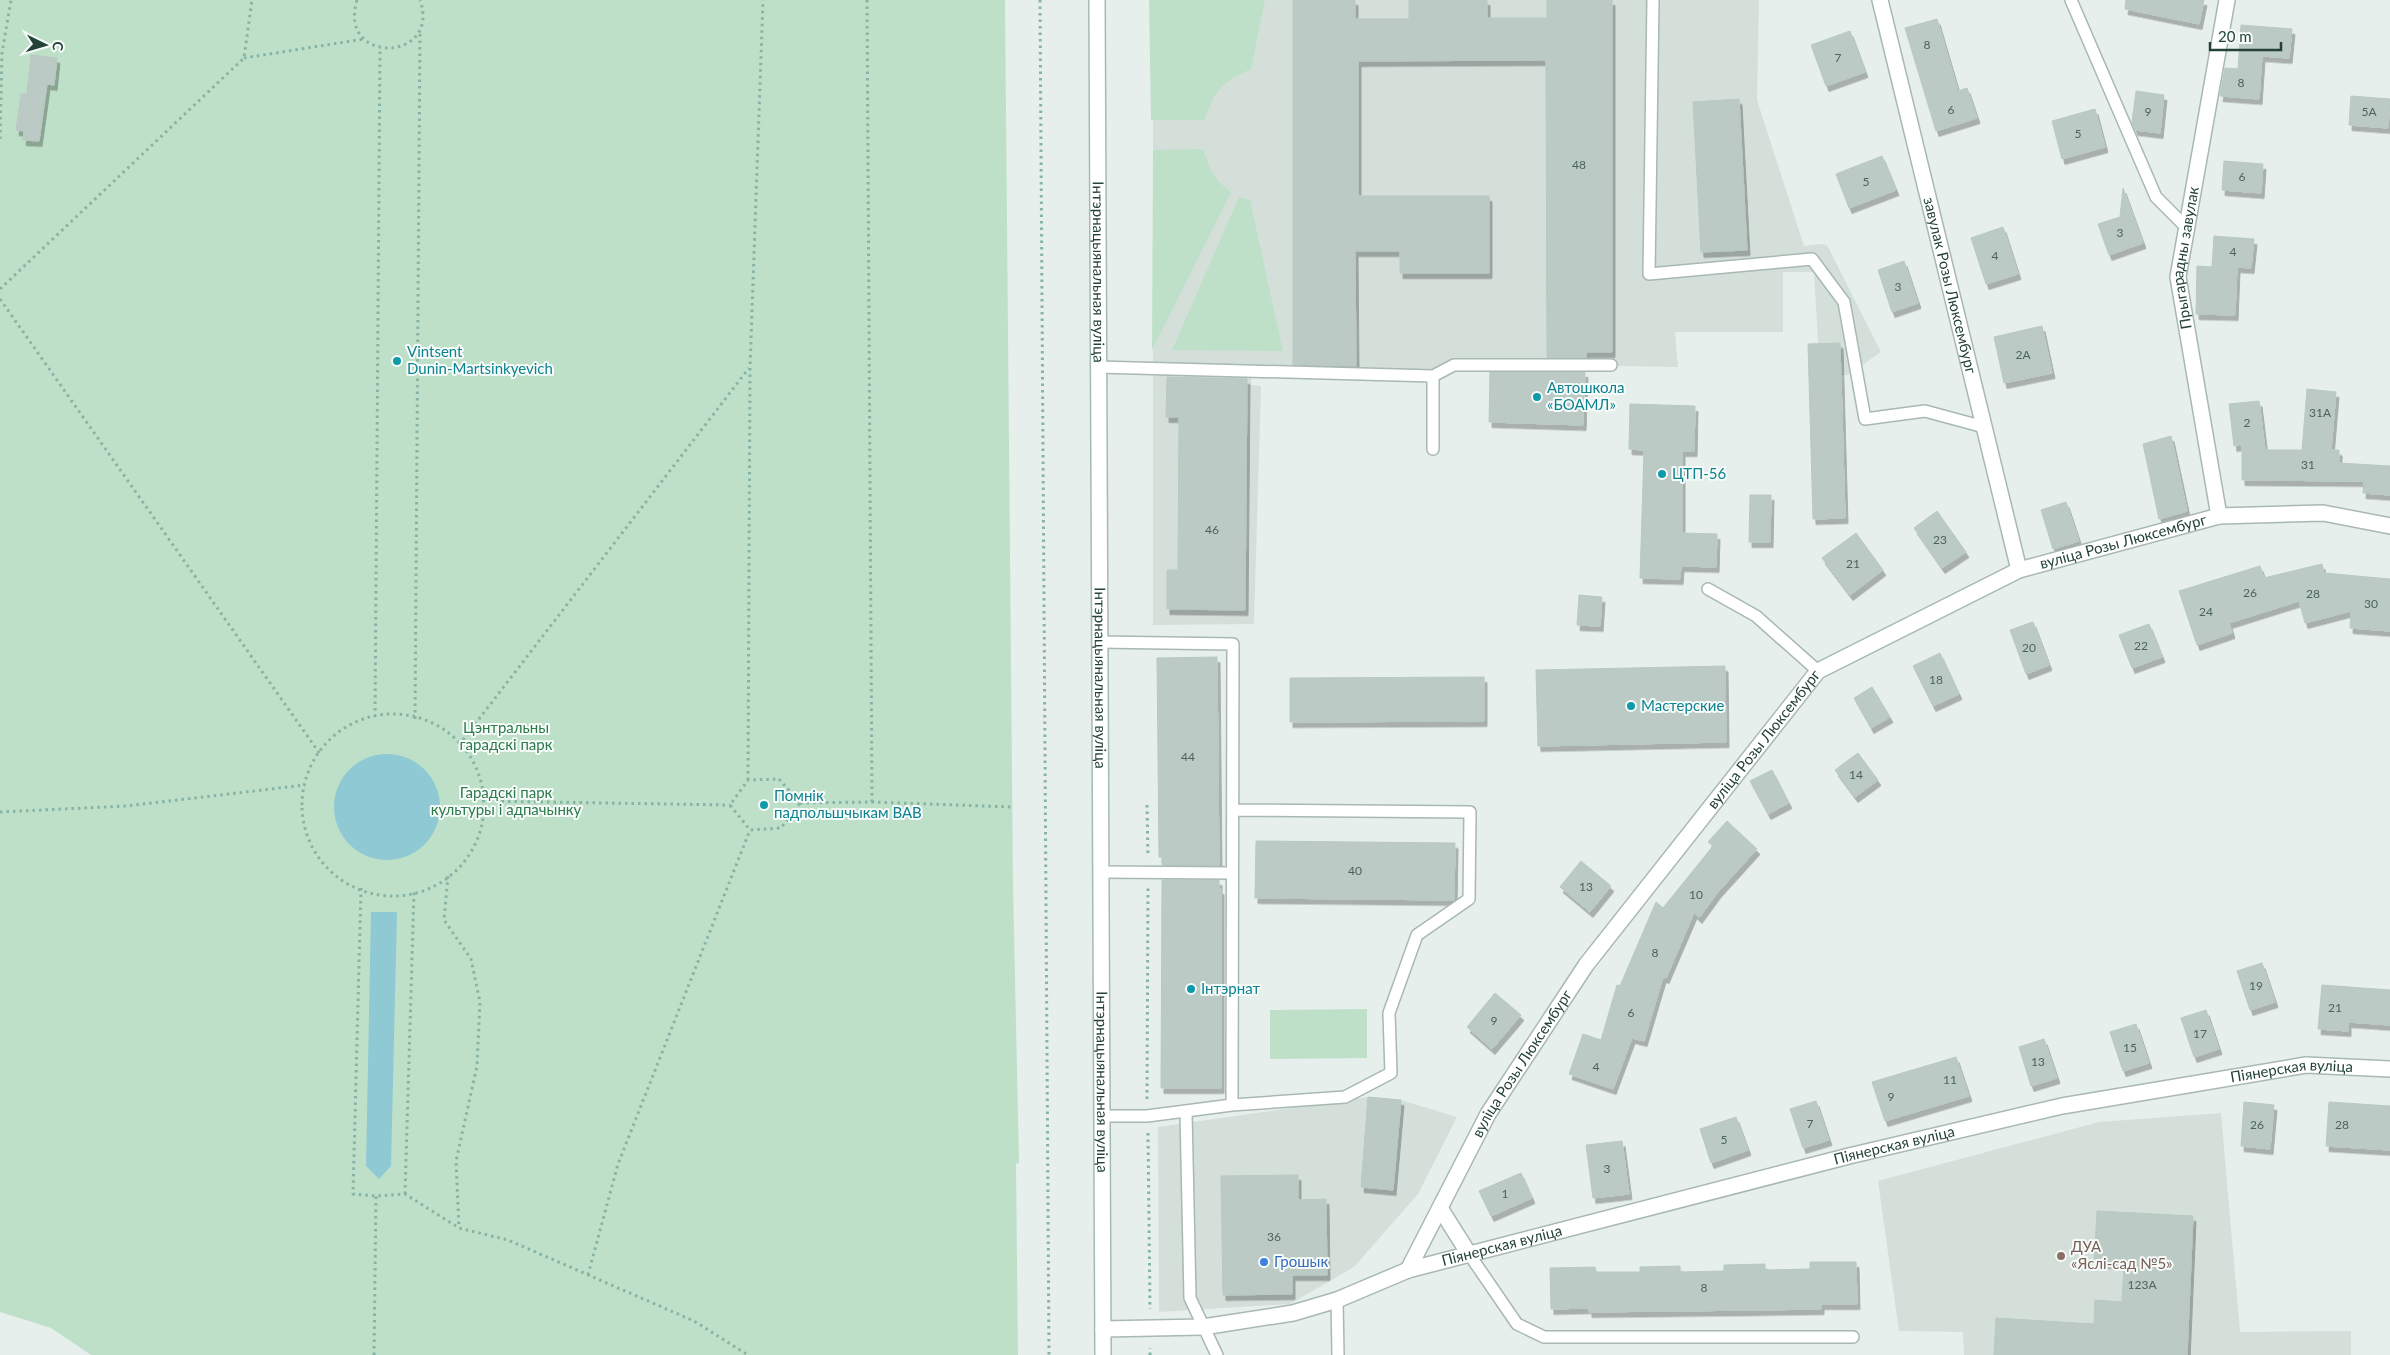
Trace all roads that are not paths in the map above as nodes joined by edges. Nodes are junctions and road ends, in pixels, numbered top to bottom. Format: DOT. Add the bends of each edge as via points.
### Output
graph roads {
  1 [pos="1097,0"];
  2 [pos="1653,0"];
  3 [pos="1880,0"];
  4 [pos="2072,0"];
  5 [pos="2227,0"];
  6 [pos="2187,228"];
  7 [pos="1611,365"];
  8 [pos="1098,368"];
  9 [pos="1433,376"];
  10 [pos="1984,427"];
  11 [pos="1433,449"];
  12 [pos="2219,516"];
  13 [pos="2390,526"];
  14 [pos="2019,570"];
  15 [pos="1708,589"];
  16 [pos="1099,642"];
  17 [pos="1818,671"];
  18 [pos="1233,810"];
  19 [pos="1101,872"];
  20 [pos="1232,873"];
  21 [pos="2390,1069"];
  22 [pos="1232,1105"];
  23 [pos="1186,1112"];
  24 [pos="1102,1116"];
  25 [pos="1440,1208"];
  26 [pos="1469,1254"];
  27 [pos="1408,1270"];
  28 [pos="1337,1300"];
  29 [pos="1203,1327"];
  30 [pos="1103,1329"];
  31 [pos="1854,1337"];
  32 [pos="1103,1355"];
  33 [pos="1217,1355"];
  34 [pos="1338,1355"];
  1 -- 8 [label="street, Інтэрнацыянальная вуліца"];
  2 -- 10 [label="lane" via="1649,274 1812,259 1844,302 1865,419 1925,411"];
  3 -- 10 [label="street, завулак Розы Люксембург"];
  4 -- 6 [label="lane" via="2156,197"];
  5 -- 6 [label="street, Прыгарадны завулак"];
  6 -- 12 [label="street, Прыгарадны завулак" via="2178,277"];
  7 -- 9 [label="lane" via="1454,364"];
  8 -- 9 [label="lane"];
  8 -- 16 [label="street, Інтэрнацыянальная вуліца"];
  9 -- 11 [label="lane"];
  10 -- 14 [label="street, завулак Розы Люксембург"];
  12 -- 13 [label="street, вуліца Розы Люксембург" via="2323,512"];
  12 -- 14 [label="street, вуліца Розы Люксембург"];
  14 -- 17 [label="street, вуліца Розы Люксембург"];
  15 -- 17 [label="lane" via="1756,616"];
  16 -- 18 [label="lane" via="1233,644"];
  16 -- 19 [label="street, Інтэрнацыянальная вуліца"];
  17 -- 25 [label="street, вуліца Розы Люксембург" via="1586,966 1488,1114"];
  18 -- 20 [label="lane"];
  18 -- 22 [label="lane" via="1470,812 1469,899 1417,934 1389,1013 1391,1073 1345,1097"];
  19 -- 20 [label="lane"];
  19 -- 24 [label="street, Інтэрнацыянальная вуліца"];
  20 -- 22 [label="lane"];
  21 -- 26 [label="street, Піянерская вуліца" via="2306,1065 2062,1106 1849,1156"];
  22 -- 23 [label="lane"];
  23 -- 24 [label="lane"];
  23 -- 29 [label="lane" via="1190,1298"];
  24 -- 30 [label="street, Інтэрнацыянальная вуліца"];
  25 -- 26 [label="street"];
  25 -- 27 [label="street, вуліца Розы Люксембург"];
  26 -- 27 [label="street, Піянерская вуліца"];
  26 -- 31 [label="lane" via="1517,1324 1544,1337"];
  27 -- 28 [label="street, Піянерская вуліца"];
  28 -- 29 [label="street, Піянерская вуліца" via="1293,1313"];
  28 -- 34 [label="lane"];
  29 -- 30 [label="street, Піянерская вуліца"];
  29 -- 33 [label="lane"];
  30 -- 32 [label="street, Інтэрнацыянальная вуліца"];
}
